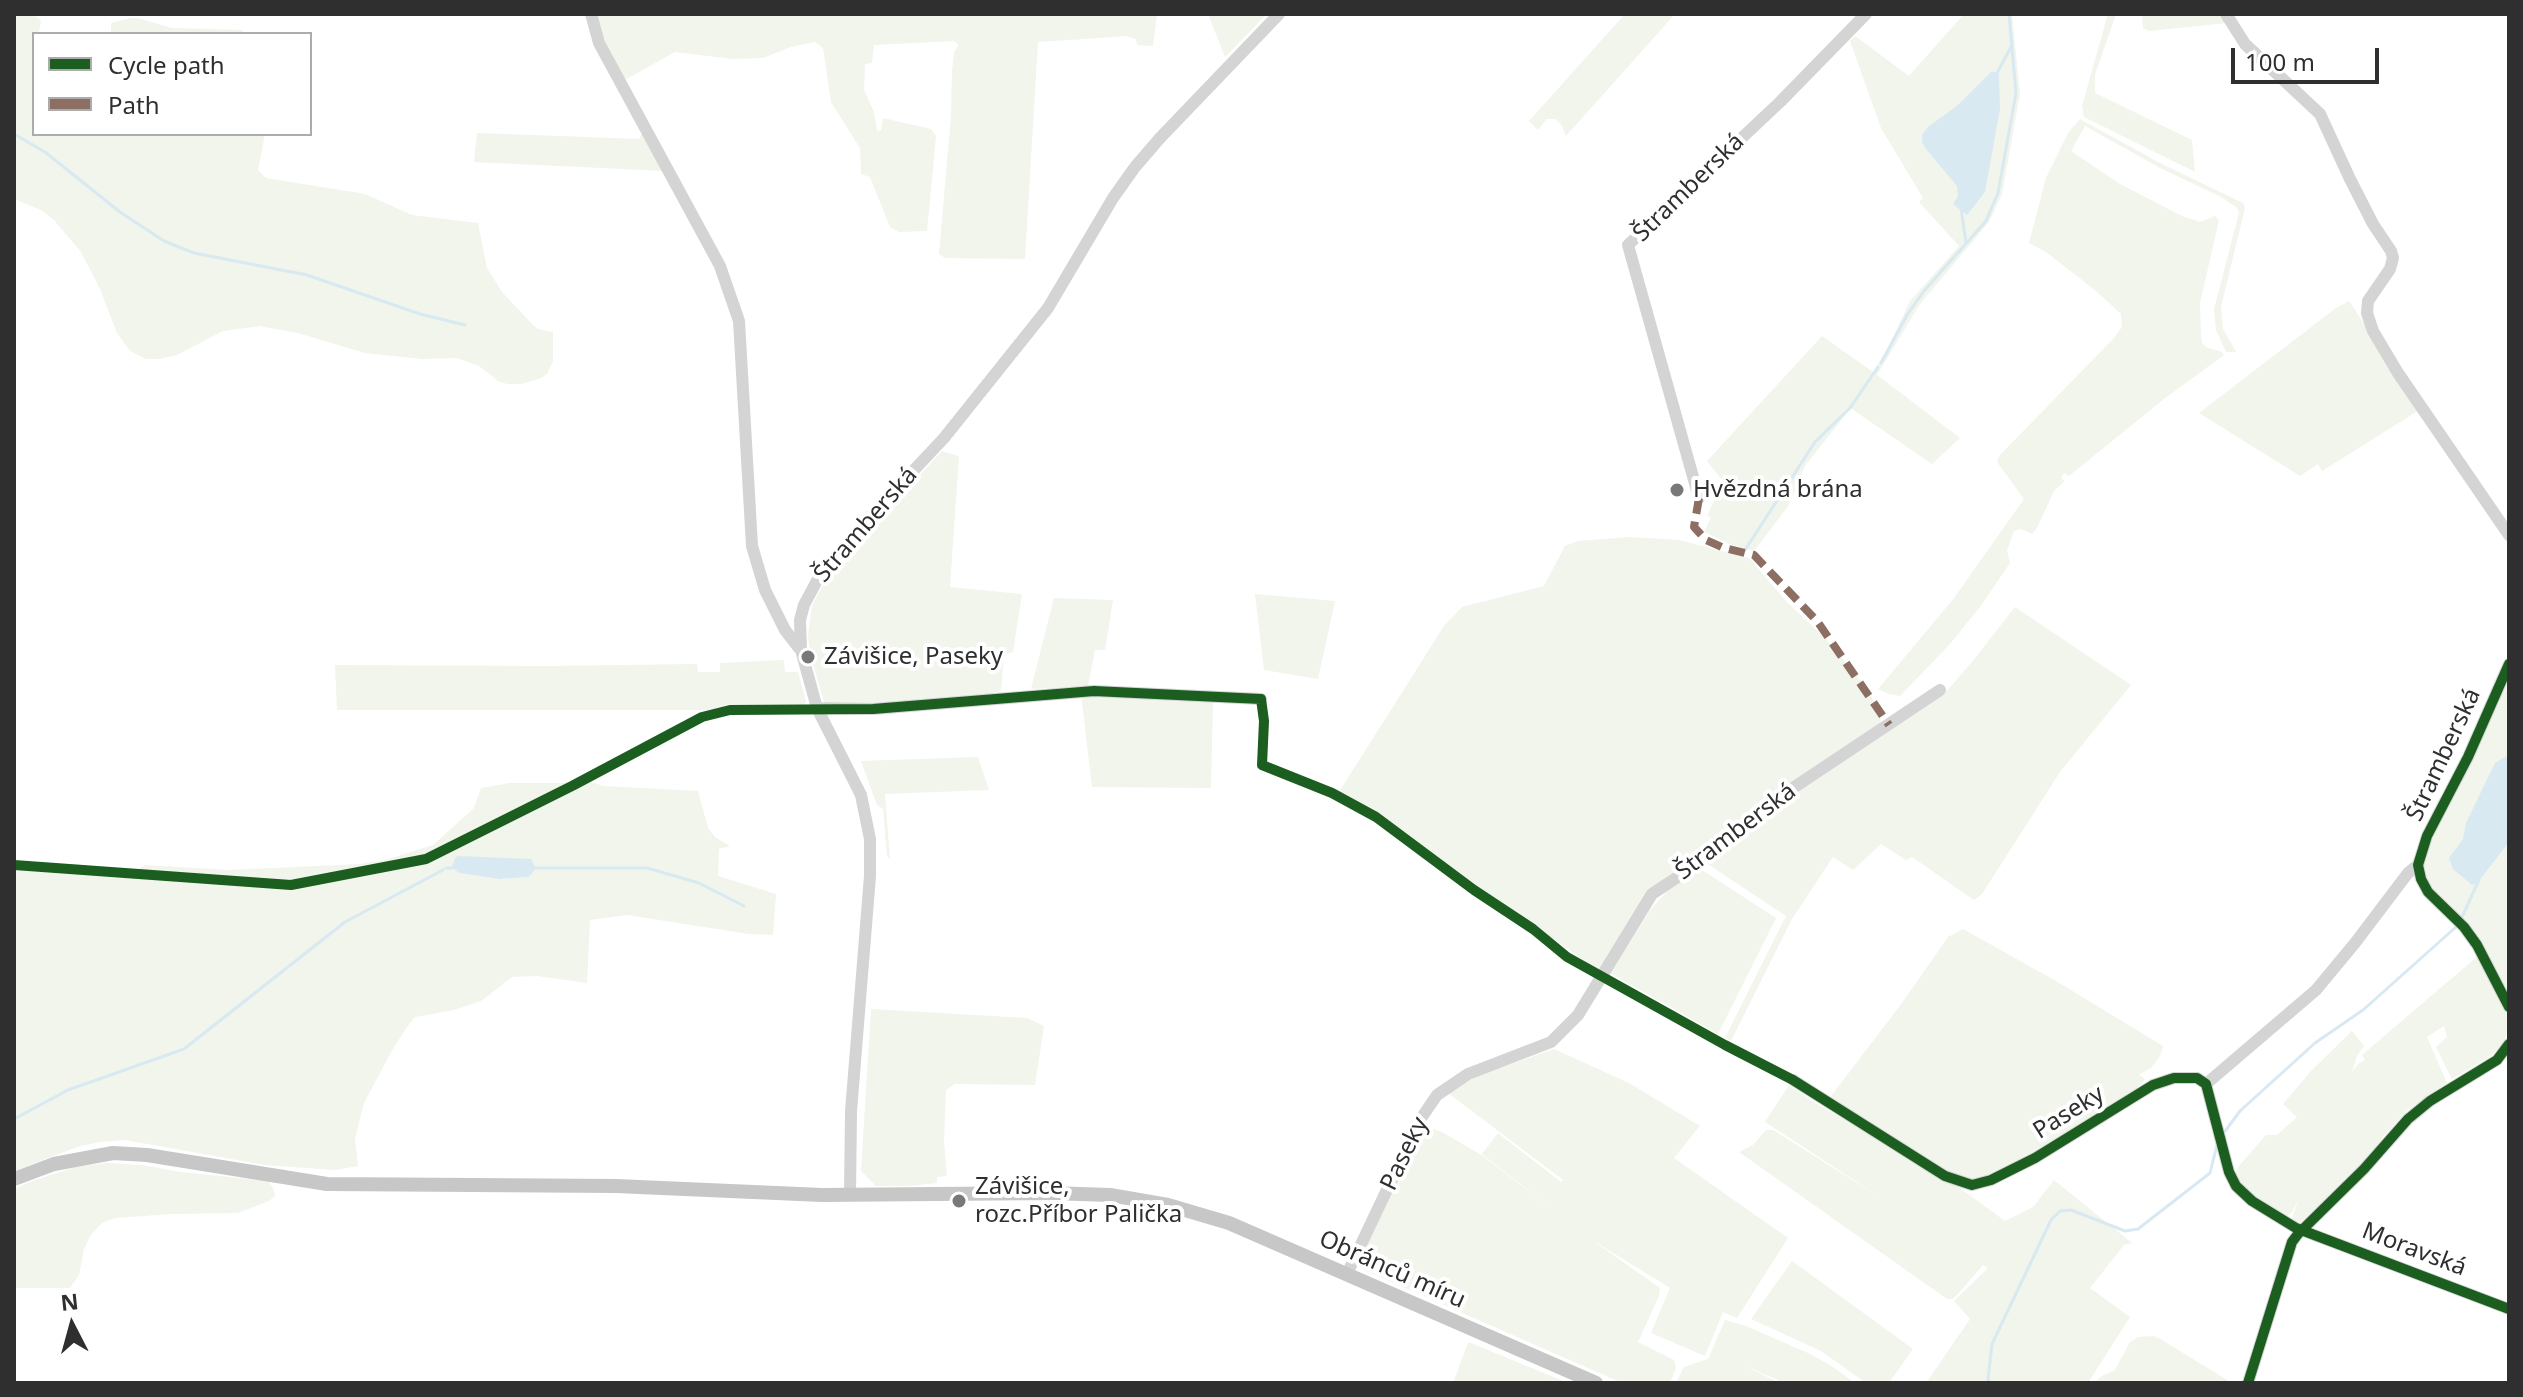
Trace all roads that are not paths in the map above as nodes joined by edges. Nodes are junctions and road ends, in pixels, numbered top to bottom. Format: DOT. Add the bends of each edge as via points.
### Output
graph roads {
  1 [pos="591,14"];
  2 [pos="1279,14"];
  3 [pos="1866,14"];
  4 [pos="2226,14"];
  5 [pos="1699,498"];
  6 [pos="2509,535"];
  7 [pos="801,650"];
  8 [pos="2509,664"];
  9 [pos="1940,690"];
  10 [pos="1261,699"];
  11 [pos="817,708"];
  12 [pos="2418,865"];
  13 [pos="1603,977"];
  14 [pos="2509,1007"];
  15 [pos="2509,1044"];
  16 [pos="1793,1080"];
  17 [pos="2206,1084"];
  18 [pos="14,1179"];
  19 [pos="850,1195"];
  20 [pos="2304,1229"];
  21 [pos="1347,1274"];
  22 [pos="2509,1309"];
  23 [pos="1596,1383"];
  24 [pos="2248,1383"];
  1 -- 7 [label="street" via="599,43 720,266 739,321 752,546 765,590"];
  2 -- 7 [label="street, Štramberská" via="1135,167 1025,338 944,438 820,575 800,620"];
  3 -- 5 [label="street, Štramberská" via="1628,245"];
  4 -- 6 [label="street" via="2245,44 2320,114 2393,258 2368,301 2373,331"];
  7 -- 11 [label="street, Štramberská"];
  8 -- 12 [label="street, Štramberská"];
  9 -- 13 [label="street, Štramberská" via="1772,802 1720,849 1652,894"];
  10 -- 11 [label="street" via="1094,691 873,709"];
  11 -- 19 [label="street, Štramberská" via="861,795 870,839"];
  12 -- 14 [label="street" via="2428,892 2477,945"];
  12 -- 17 [label="street" via="2316,990"];
  13 -- 21 [label="street, Paseky" via="1578,1015 1551,1042 1468,1074 1437,1095"];
  15 -- 20 [label="street" via="2502,1056 2408,1119"];
  16 -- 17 [label="street, Paseky" via="1945,1176 1972,1185 2035,1158 2153,1085 2186,1077"];
  17 -- 20 [label="street" via="2232,1180 2242,1193"];
  18 -- 19 [label="main road, Obránců míru" via="54,1164 113,1153 327,1184 616,1186"];
  19 -- 21 [label="main road, Obránců míru" via="1091,1194 1168,1205 1238,1227"];
  20 -- 22 [label="street, Moravská"];
  20 -- 24 [label="street" via="2292,1242"];
  21 -- 23 [label="main road, Obránců míru"];
}
